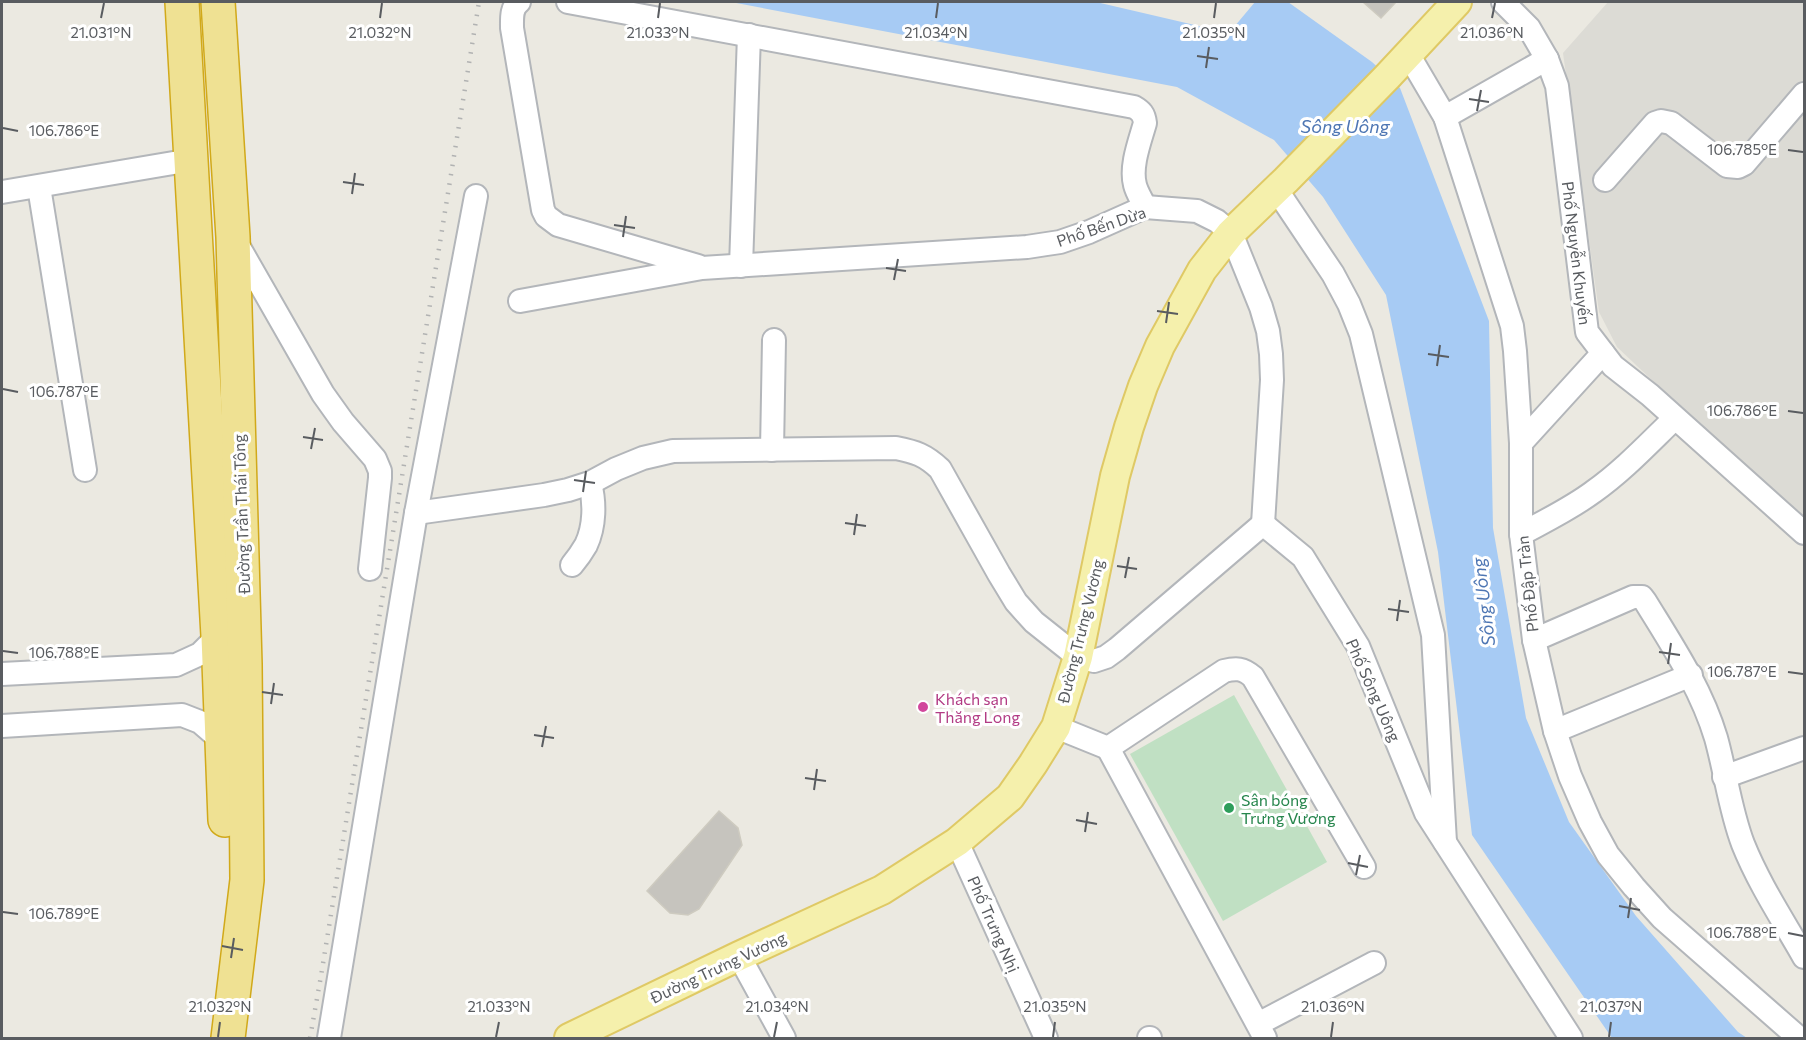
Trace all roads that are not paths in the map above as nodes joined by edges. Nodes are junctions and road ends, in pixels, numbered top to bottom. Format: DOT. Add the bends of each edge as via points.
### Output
graph roads {
  1 [pos="182,2"];
  2 [pos="218,2"];
  3 [pos="519,2"];
  4 [pos="568,2"];
  5 [pos="1457,2"];
  6 [pos="1503,2"];
  7 [pos="749,35"];
  8 [pos="1408,54"];
  9 [pos="1547,59"];
  10 [pos="1804,94"];
  11 [pos="1445,117"];
  12 [pos="191,147"];
  13 [pos="1605,180"];
  14 [pos="1281,185"];
  15 [pos="39,187"];
  16 [pos="2,192"];
  17 [pos="476,196"];
  18 [pos="1145,207"];
  19 [pos="1231,233"];
  20 [pos="233,237"];
  21 [pos="741,266"];
  22 [pos="702,268"];
  23 [pos="520,301"];
  24 [pos="774,340"];
  25 [pos="1604,353"];
  26 [pos="1675,418"];
  27 [pos="1521,442"];
  28 [pos="771,450"];
  29 [pos="84,470"];
  30 [pos="590,483"];
  31 [pos="416,513"];
  32 [pos="1263,524"];
  33 [pos="1804,532"];
  34 [pos="1521,534"];
  35 [pos="572,565"];
  36 [pos="369,569"];
  37 [pos="218,636"];
  38 [pos="1534,640"];
  39 [pos="1078,657"];
  40 [pos="2,674"];
  41 [pos="1691,675"];
  42 [pos="2,726"];
  43 [pos="1056,727"];
  44 [pos="1555,731"];
  45 [pos="222,741"];
  46 [pos="1108,748"];
  47 [pos="1804,748"];
  48 [pos="1724,777"];
  49 [pos="957,842"];
  50 [pos="1445,844"];
  51 [pos="1364,867"];
  52 [pos="739,956"];
  53 [pos="1804,957"];
  54 [pos="1374,963"];
  55 [pos="1261,1031"];
  56 [pos="229,1032"];
  57 [pos="329,1038"];
  58 [pos="569,1038"];
  59 [pos="784,1038"];
  60 [pos="1046,1038"];
  61 [pos="1571,1038"];
  62 [pos="1799,1038"];
  1 -- 12 [label="highway, Đường Trần Thái Tông"];
  2 -- 20 [label="highway, Đường Trần Thái Tông"];
  3 -- 22 [label="street" via="512,14 512,28 546,216 558,225"];
  4 -- 7 [label="street"];
  5 -- 8 [label="main road, Đường Trưng Vương"];
  6 -- 9 [label="street, Phố Nguyễn Khuyến" via="1529,28"];
  7 -- 18 [label="street" via="1134,107 1140,110 1145,123 1134,177"];
  7 -- 21 [label="street"];
  8 -- 11 [label="street, Phố Đập Tràn"];
  8 -- 14 [label="main road, Đường Trưng Vương"];
  9 -- 11 [label="street"];
  9 -- 25 [label="street, Phố Nguyễn Khuyến" via="1557,86 1587,332"];
  10 -- 13 [label="street" via="1738,167 1727,166 1671,123 1661,121"];
  11 -- 27 [label="street, Phố Đập Tràn" via="1512,327"];
  12 -- 15 [label="street"];
  12 -- 37 [label="highway, Đường Trần Thái Tông"];
  14 -- 19 [label="main road, Đường Trưng Vương"];
  14 -- 50 [label="street" via="1349,303 1361,334 1433,635"];
  15 -- 16 [label="street"];
  15 -- 29 [label="street"];
  17 -- 31 [label="street"];
  18 -- 19 [label="street, Phố Bến Dừa" via="1197,211"];
  18 -- 21 [label="street, Phố Bến Dừa" via="1060,242 1027,247"];
  19 -- 32 [label="street" via="1261,307 1271,354"];
  19 -- 39 [label="main road, Đường Trưng Vương" via="1202,270 1143,386 1115,476"];
  20 -- 36 [label="street" via="323,394 378,465 380,478"];
  20 -- 56 [label="highway, Đường Trần Thái Tông" via="247,880"];
  21 -- 22 [label="street, Phố Bến Dừa"];
  22 -- 23 [label="street"];
  24 -- 28 [label="street"];
  25 -- 26 [label="street, Phố Nguyễn Khuyến" via="1613,366"];
  25 -- 27 [label="street"];
  26 -- 33 [label="street, Phố Nguyễn Khuyến"];
  26 -- 34 [label="street" via="1595,491"];
  27 -- 34 [label="street, Phố Đập Tràn"];
  28 -- 30 [label="street" via="673,451 643,458"];
  28 -- 39 [label="street" via="896,448 927,457 940,469 1016,602 1034,622"];
  30 -- 31 [label="street" via="544,495"];
  30 -- 35 [label="street" via="593,519 586,544"];
  31 -- 57 [label="street"];
  32 -- 39 [label="street" via="1118,649 1094,661"];
  32 -- 50 [label="street, Phố Sông Uông" via="1303,557 1358,646 1425,813"];
  34 -- 38 [label="street, Phố Đập Tràn"];
  37 -- 40 [label="street" via="200,654 176,665"];
  37 -- 45 [label="highway, Đường Trần Thái Tông"];
  38 -- 41 [label="street" via="1638,596 1645,601"];
  38 -- 44 [label="street, Phố Đập Tràn"];
  39 -- 43 [label="main road, Đường Trưng Vương"];
  41 -- 44 [label="street"];
  41 -- 48 [label="street" via="1716,738"];
  42 -- 45 [label="street" via="182,715 200,722"];
  43 -- 46 [label="street"];
  43 -- 49 [label="main road, Đường Trưng Vương" via="1010,798"];
  44 -- 62 [label="street, Phố Đập Tràn" via="1570,777 1608,855 1662,918"];
  45 -- 56 [label="highway, Đường Trần Thái Tông"];
  46 -- 51 [label="street" via="1224,671 1246,670"];
  46 -- 55 [label="street"];
  47 -- 48 [label="street"];
  48 -- 53 [label="street" via="1734,818 1756,873"];
  49 -- 52 [label="main road, Đường Trưng Vương" via="882,890"];
  49 -- 60 [label="street, Phố Trưng Nhị"];
  50 -- 61 [label="street, Phố Sông Uông"];
  52 -- 58 [label="main road, Đường Trưng Vương"];
  52 -- 59 [label="street"];
  54 -- 55 [label="street"];
}
